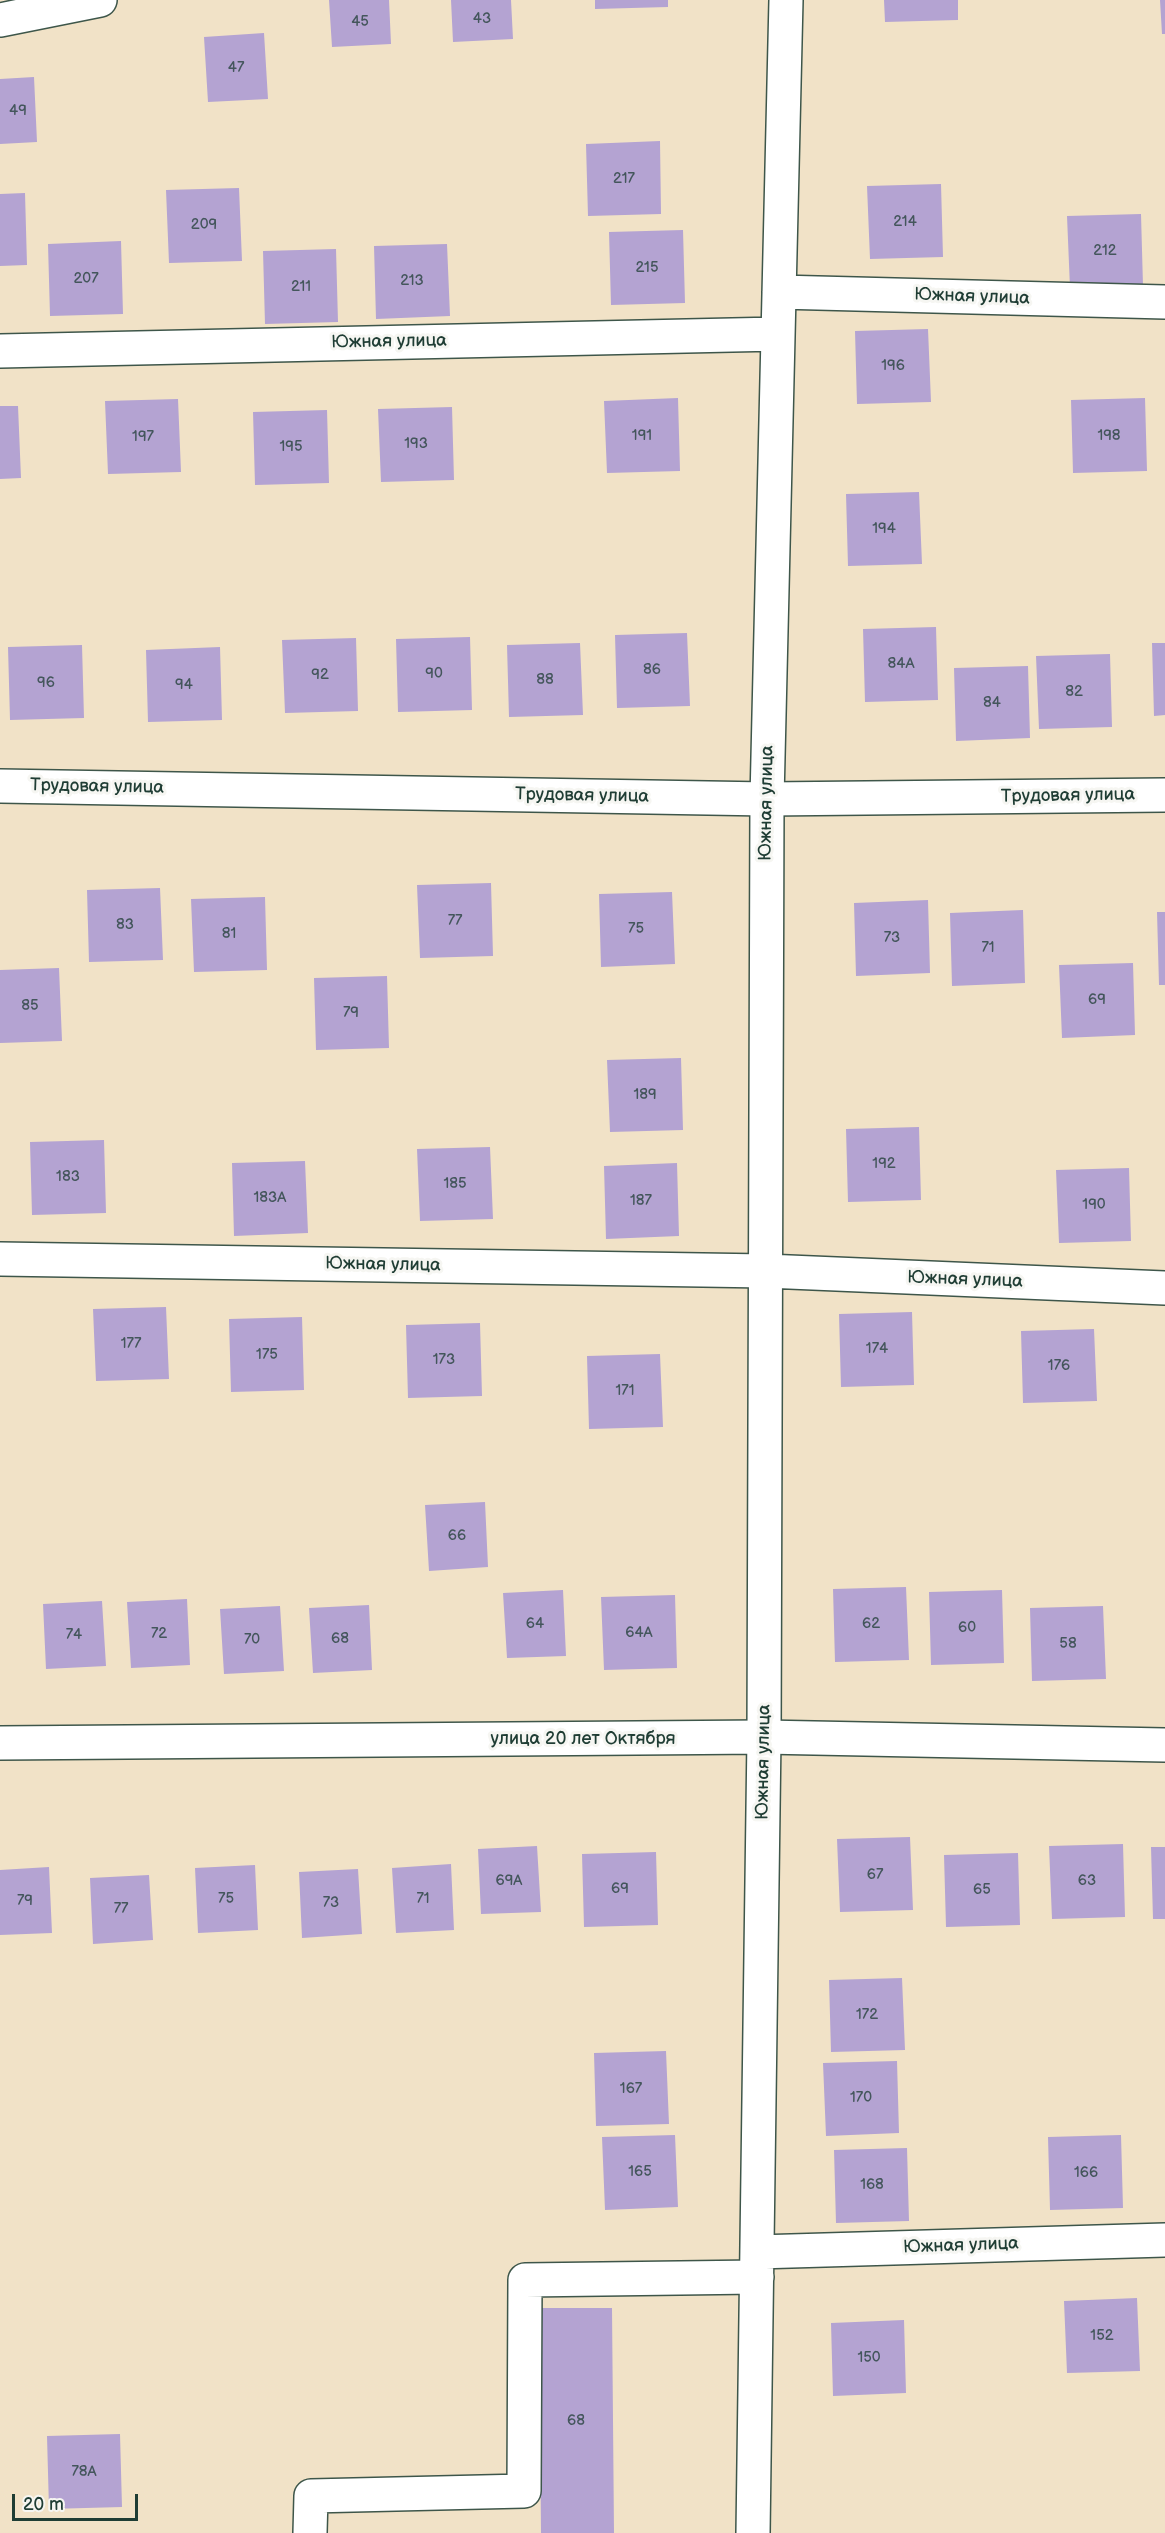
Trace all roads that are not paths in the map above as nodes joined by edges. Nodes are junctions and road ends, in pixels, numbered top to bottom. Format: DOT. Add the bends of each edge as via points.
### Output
graph roads {
  1 [pos="100,0"];
  2 [pos="786,0"];
  3 [pos="0,20"];
  4 [pos="779,292"];
  5 [pos="1165,302"];
  6 [pos="778,334"];
  7 [pos="0,351"];
  8 [pos="0,786"];
  9 [pos="1165,795"];
  10 [pos="767,799"];
  11 [pos="0,1259"];
  12 [pos="766,1271"];
  13 [pos="1165,1288"];
  14 [pos="764,1737"];
  15 [pos="0,1743"];
  16 [pos="1165,1744"];
  17 [pos="1165,2240"];
  18 [pos="757,2265"];
  19 [pos="310,2533"];
  20 [pos="753,2533"];
  1 -- 3 [label="street"];
  2 -- 4 [label="street, Южная улица"];
  4 -- 5 [label="street, Южная улица"];
  4 -- 6 [label="street, Южная улица"];
  6 -- 7 [label="street, Южная улица"];
  6 -- 10 [label="street, Южная улица"];
  8 -- 10 [label="street, Трудовая улица"];
  9 -- 10 [label="street, Трудовая улица"];
  10 -- 12 [label="street, Южная улица"];
  11 -- 12 [label="street, Южная улица"];
  12 -- 13 [label="street, Южная улица"];
  12 -- 14 [label="street, Южная улица"];
  14 -- 15 [label="street, улица 20 лет Октября"];
  14 -- 16 [label="street, улица 20 лет Октября"];
  14 -- 18 [label="street, Южная улица"];
  17 -- 18 [label="street, Южная улица"];
  18 -- 19 [label="street" via="525,2280 524,2491 311,2496"];
  18 -- 20 [label="street, Южная улица"];
}
